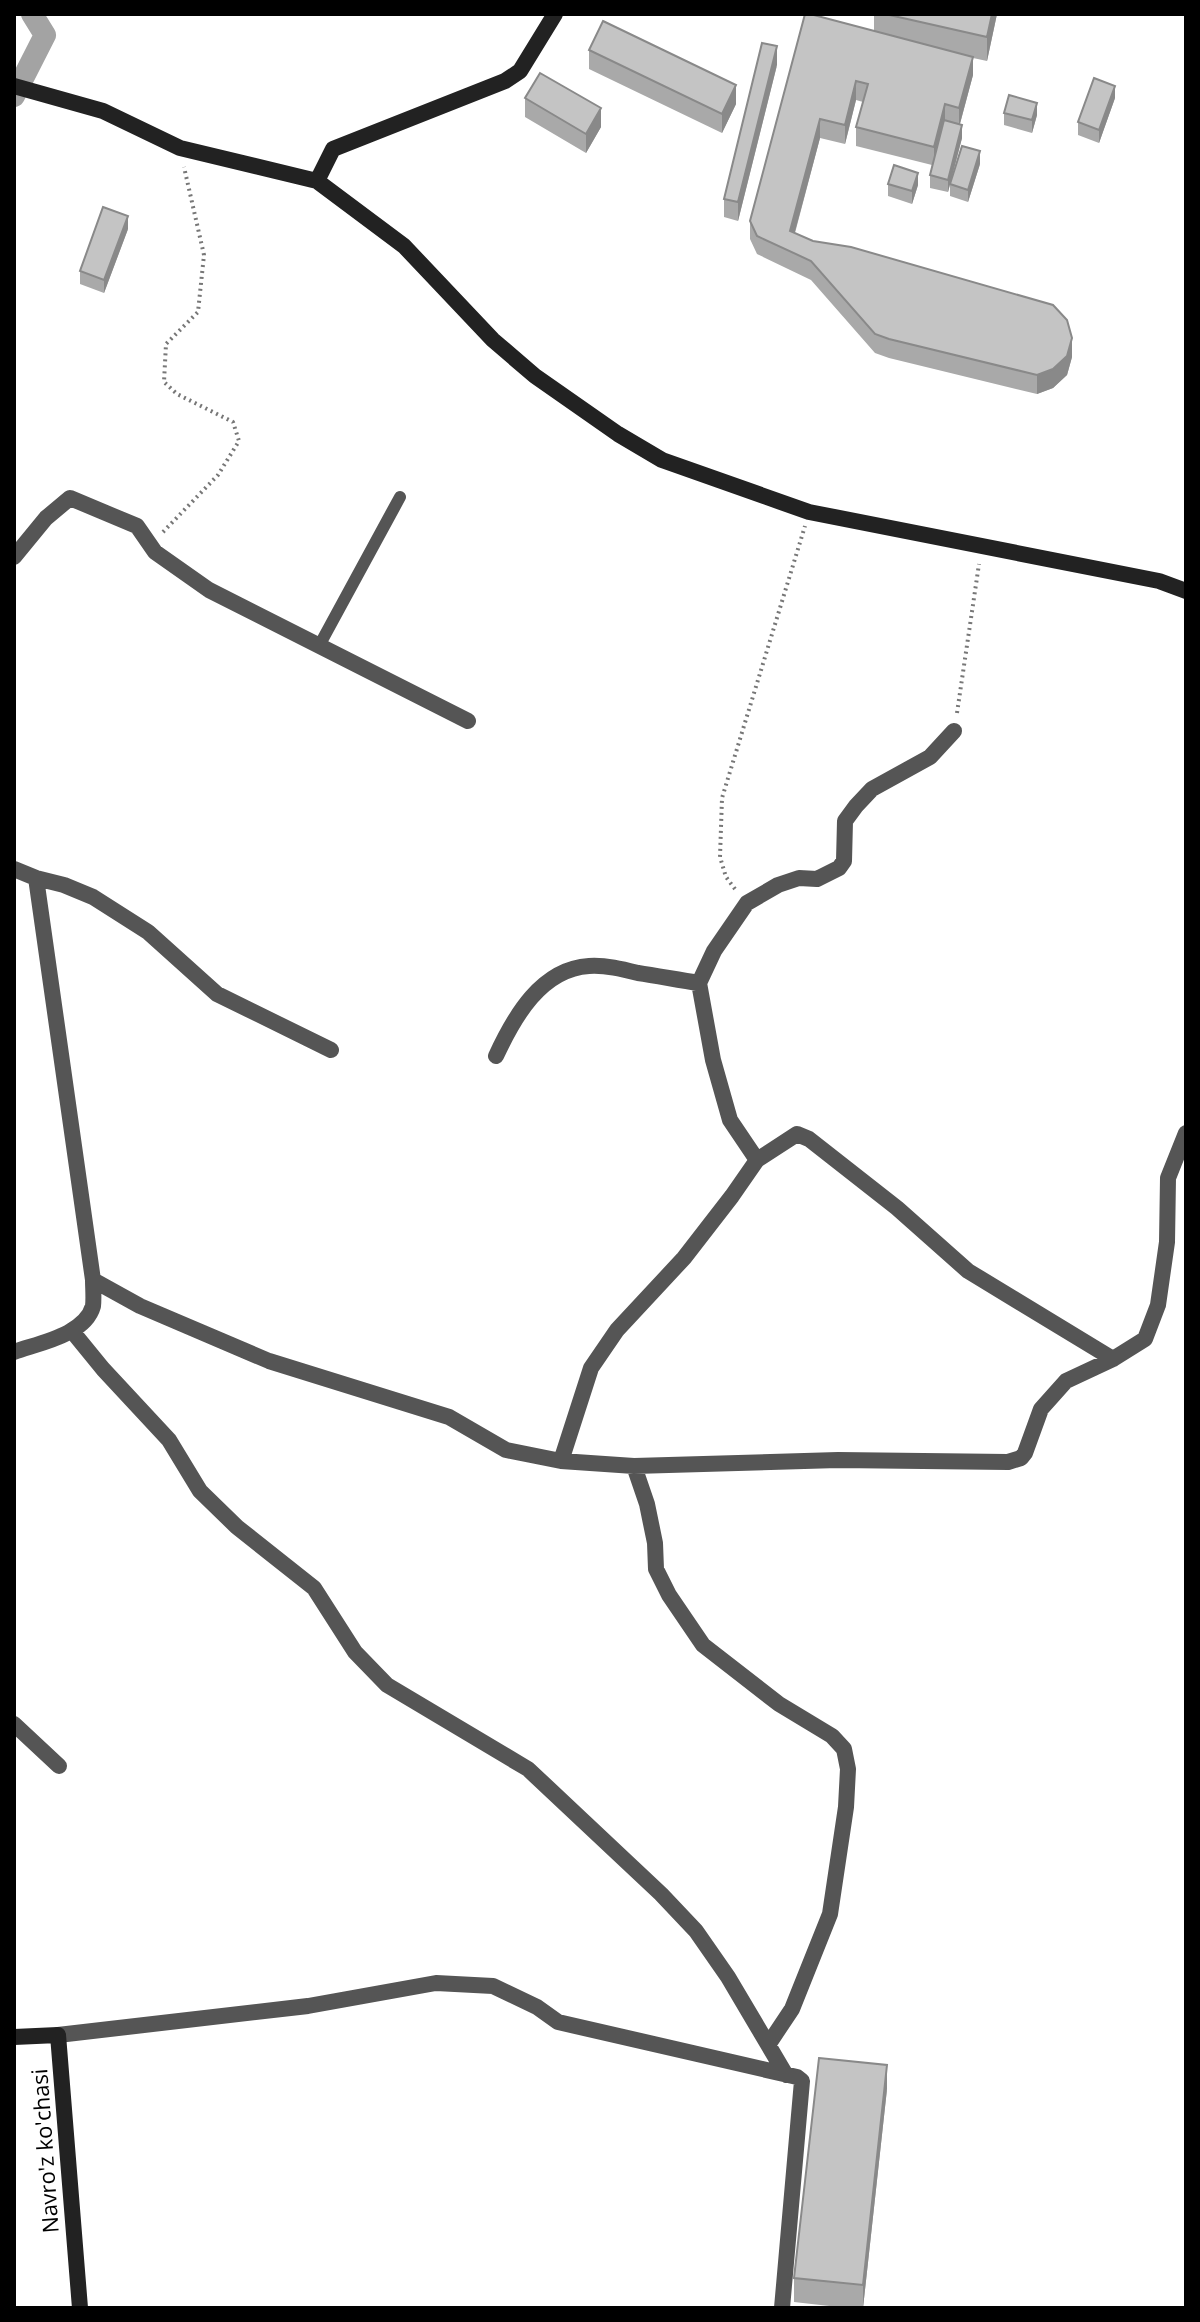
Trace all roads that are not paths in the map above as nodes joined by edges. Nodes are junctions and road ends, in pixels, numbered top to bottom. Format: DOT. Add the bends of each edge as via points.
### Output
graph roads {
  1 [pos="555,14"];
  2 [pos="14,86"];
  3 [pos="317,181"];
  4 [pos="400,497"];
  5 [pos="14,557"];
  6 [pos="1186,591"];
  7 [pos="319,646"];
  8 [pos="468,721"];
  9 [pos="954,731"];
  10 [pos="14,869"];
  11 [pos="36,878"];
  12 [pos="699,983"];
  13 [pos="331,1050"];
  14 [pos="496,1056"];
  15 [pos="1186,1133"];
  16 [pos="757,1160"];
  17 [pos="93,1280"];
  18 [pos="72,1331"];
  19 [pos="14,1352"];
  20 [pos="1113,1359"];
  21 [pos="561,1461"];
  22 [pos="634,1466"];
  23 [pos="14,1724"];
  24 [pos="59,1766"];
  25 [pos="58,2035"];
  26 [pos="14,2037"];
  27 [pos="768,2045"];
  28 [pos="786,2075"];
  29 [pos="80,2308"];
  30 [pos="782,2308"];
  1 -- 3 [label="main road" via="520,71 333,149"];
  2 -- 3 [label="main road" via="103,111 180,148"];
  3 -- 6 [label="main road" via="404,246 493,340 535,376 662,460 809,512 1159,581"];
  4 -- 7 [label="lane"];
  5 -- 7 [label="street" via="70,498 137,526 155,552 209,590"];
  7 -- 8 [label="street"];
  9 -- 12 [label="street" via="930,757 872,789 856,806 845,821 844,861 839,868 817,879 778,885 747,903"];
  10 -- 11 [label="street"];
  11 -- 13 [label="street" via="93,897 148,932 217,994"];
  11 -- 17 [label="street"];
  12 -- 14 [label="street" via="603,966 566,972 534,993"];
  12 -- 16 [label="street" via="730,1120"];
  15 -- 20 [label="street" via="1168,1178 1167,1242 1158,1305 1145,1339"];
  16 -- 20 [label="street" via="797,1134 809,1139 968,1271"];
  16 -- 21 [label="street" via="684,1258 617,1330 591,1368"];
  17 -- 18 [label="street" via="92,1307"];
  17 -- 21 [label="street" via="269,1361 449,1417 506,1450"];
  18 -- 19 [label="street"];
  18 -- 27 [label="street" via="169,1440 200,1491 314,1588 355,1652 387,1685 528,1769 661,1894 696,1931"];
  20 -- 22 [label="street" via="1066,1381 1041,1409 1025,1453 1008,1462"];
  21 -- 22 [label="street"];
  22 -- 27 [label="street" via="650,1517 656,1569 703,1645 844,1749 846,1807 830,1914 792,2009"];
  23 -- 24 [label="street"];
  25 -- 26 [label="main road, Navro'z ko'chasi"];
  25 -- 28 [label="street" via="308,2006 436,1983 493,1986 558,2022"];
  25 -- 29 [label="main road, Navro'z ko'chasi"];
  27 -- 28 [label="street"];
  28 -- 30 [label="street" via="802,2081"];
}
